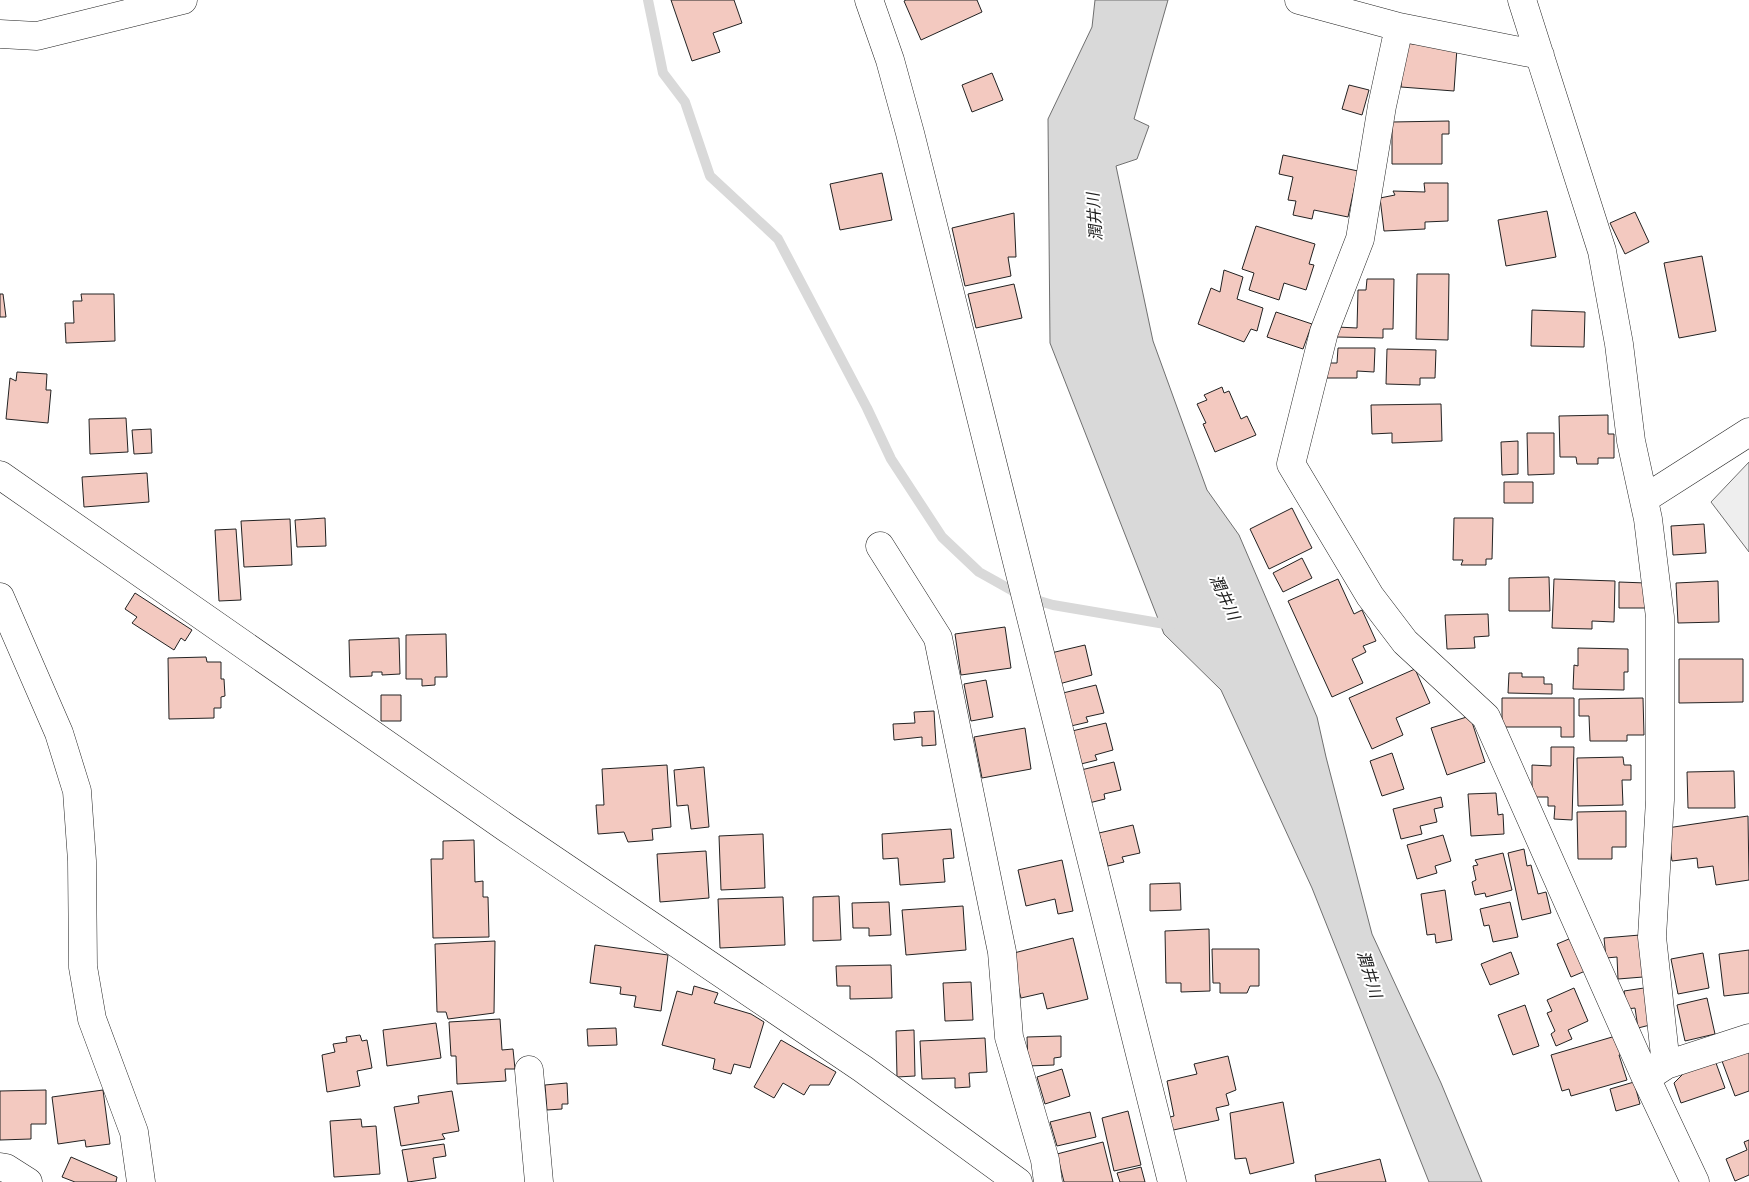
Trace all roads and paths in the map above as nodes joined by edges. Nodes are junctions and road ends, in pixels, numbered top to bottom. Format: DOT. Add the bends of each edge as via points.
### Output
graph roads {
  1 [pos="183,0"];
  2 [pos="869,0"];
  3 [pos="1299,0"];
  4 [pos="1522,0"];
  5 [pos="1399,27"];
  6 [pos="0,34"];
  7 [pos="1540,56"];
  8 [pos="1749,432"];
  9 [pos="0,475"];
  10 [pos="1644,499"];
  11 [pos="880,546"];
  12 [pos="0,597"];
  13 [pos="1749,1038"];
  14 [pos="528,1070"];
  15 [pos="1656,1072"];
  16 [pos="0,1167"];
  17 [pos="28,1182"];
  18 [pos="141,1182"];
  19 [pos="539,1182"];
  20 [pos="1018,1182"];
  21 [pos="1048,1182"];
  22 [pos="1172,1182"];
  23 [pos="1694,1182"];
  1 -- 6 [label="street" via="37,36"];
  2 -- 22 [label="street" via="910,133"];
  3 -- 5 [label="street"];
  4 -- 7 [label="street"];
  5 -- 7 [label="street"];
  5 -- 15 [label="street" via="1360,239 1324,332 1291,464 1370,596 1405,642 1486,717"];
  7 -- 10 [label="street" via="1602,251 1619,344 1631,441"];
  8 -- 10 [label="street"];
  9 -- 20 [label="street" via="508,828 863,1069"];
  10 -- 15 [label="street" via="1660,617 1660,800 1652,936"];
  11 -- 21 [label="street" via="938,638 1002,952 1009,1037 1045,1160"];
  12 -- 18 [label="street" via="59,733 77,791 82,861 83,967 92,1019 134,1132"];
  13 -- 15 [label="street"];
  14 -- 19 [label="street"];
  15 -- 23 [label="street"];
  16 -- 17 [label="street"];
}
